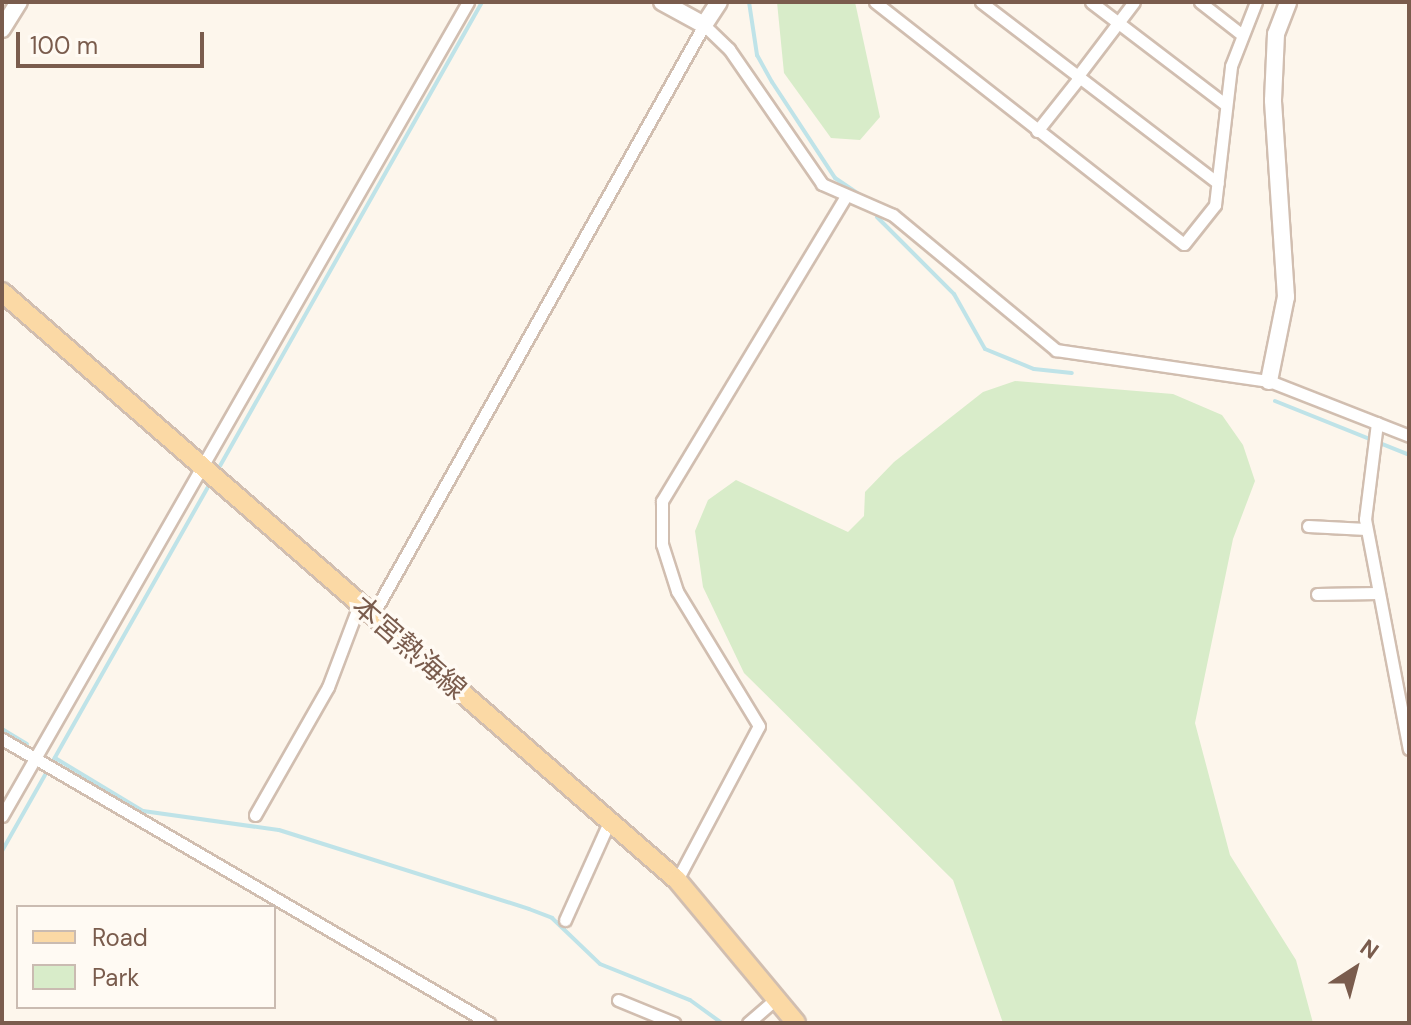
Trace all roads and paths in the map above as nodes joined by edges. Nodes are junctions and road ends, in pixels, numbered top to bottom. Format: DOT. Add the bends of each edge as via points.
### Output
graph roads {
  1 [pos="19,2"];
  2 [pos="468,2"];
  3 [pos="662,2"];
  4 [pos="719,2"];
  5 [pos="875,2"];
  6 [pos="981,2"];
  7 [pos="1091,2"];
  8 [pos="1134,2"];
  9 [pos="1200,2"];
  10 [pos="1256,2"];
  11 [pos="1288,2"];
  12 [pos="1118,23"];
  13 [pos="704,25"];
  14 [pos="2,29"];
  15 [pos="1241,34"];
  16 [pos="1078,77"];
  17 [pos="1225,104"];
  18 [pos="1037,131"];
  19 [pos="1218,183"];
  20 [pos="844,199"];
  21 [pos="2,292"];
  22 [pos="1269,381"];
  23 [pos="1377,423"];
  24 [pos="1409,436"];
  25 [pos="201,468"];
  26 [pos="1308,526"];
  27 [pos="1366,529"];
  28 [pos="1378,593"];
  29 [pos="1317,594"];
  30 [pos="365,611"];
  31 [pos="2,739"];
  32 [pos="1409,749"];
  33 [pos="32,762"];
  34 [pos="255,815"];
  35 [pos="2,816"];
  36 [pos="609,822"];
  37 [pos="677,880"];
  38 [pos="565,920"];
  39 [pos="777,998"];
  40 [pos="618,1000"];
  41 [pos="489,1023"];
  42 [pos="674,1023"];
  43 [pos="748,1023"];
  44 [pos="796,1023"];
  1 -- 14 [label="street"];
  2 -- 25 [label="street"];
  3 -- 13 [label="street"];
  4 -- 13 [label="street"];
  5 -- 18 [label="street"];
  6 -- 16 [label="street"];
  7 -- 12 [label="street"];
  8 -- 12 [label="street"];
  9 -- 15 [label="street"];
  10 -- 15 [label="street"];
  11 -- 22 [label="street" via="1276,34 1273,100 1286,297"];
  12 -- 16 [label="street"];
  12 -- 17 [label="street"];
  13 -- 20 [label="street" via="729,49 822,184"];
  13 -- 30 [label="street"];
  15 -- 17 [label="street"];
  16 -- 18 [label="street"];
  16 -- 19 [label="street"];
  17 -- 19 [label="street"];
  18 -- 19 [label="street" via="1184,244 1215,205"];
  20 -- 22 [label="street" via="893,215 1036,337 1070,356"];
  20 -- 37 [label="street" via="659,514 677,591 759,726"];
  21 -- 25 [label="main road, 本宮熱海線"];
  22 -- 23 [label="street"];
  23 -- 24 [label="street"];
  23 -- 27 [label="street"];
  25 -- 30 [label="main road, 本宮熱海線"];
  25 -- 33 [label="street"];
  26 -- 27 [label="street"];
  27 -- 28 [label="street"];
  28 -- 29 [label="street"];
  28 -- 32 [label="street"];
  30 -- 34 [label="street"];
  30 -- 36 [label="main road, 本宮熱海線"];
  31 -- 33 [label="street"];
  33 -- 35 [label="street"];
  33 -- 41 [label="street"];
  36 -- 37 [label="main road, 本宮熱海線"];
  36 -- 38 [label="street"];
  37 -- 39 [label="main road, 本宮熱海線"];
  39 -- 43 [label="street"];
  39 -- 44 [label="main road, 本宮熱海線"];
  40 -- 42 [label="street"];
}
